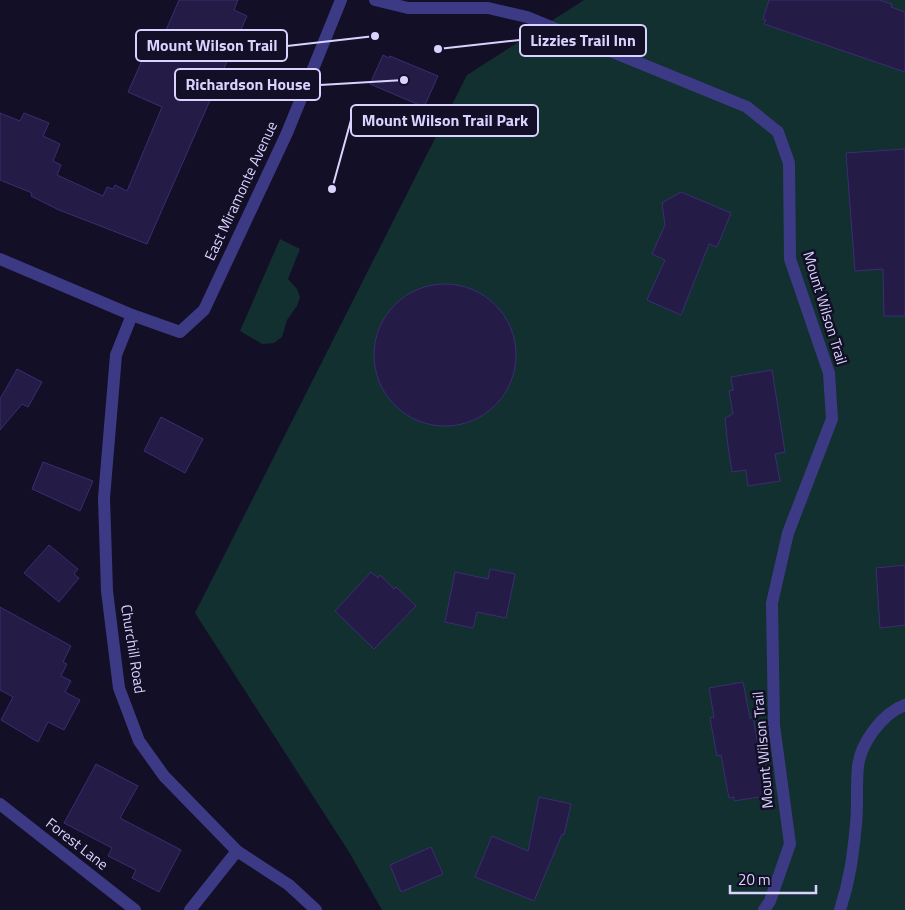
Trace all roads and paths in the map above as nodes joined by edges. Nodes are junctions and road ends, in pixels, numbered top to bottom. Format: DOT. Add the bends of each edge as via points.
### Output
graph roads {
  1 [pos="341,0"];
  2 [pos="375,0"];
  3 [pos="0,259"];
  4 [pos="132,315"];
  5 [pos="905,705"];
  6 [pos="0,804"];
  7 [pos="237,851"];
  8 [pos="135,910"];
  9 [pos="190,910"];
  10 [pos="316,910"];
  11 [pos="764,910"];
  12 [pos="840,910"];
  1 -- 4 [label="street, East Miramonte Avenue" via="287,133 204,310 180,332"];
  2 -- 11 [label="street, Mount Wilson Trail" via="408,8 488,8 527,17 747,107 778,132 789,163 790,259 829,373 832,419 788,533 772,603 774,725 790,844"];
  3 -- 4 [label="street"];
  4 -- 7 [label="street, Churchill Road" via="116,355 104,498 108,591 119,688 139,741 164,776"];
  5 -- 12 [label="street" via="892,710 872,732 858,764 851,877"];
  6 -- 8 [label="street, Forest Lane"];
  7 -- 9 [label="street"];
  7 -- 10 [label="street, Churchill Road" via="290,885"];
}
